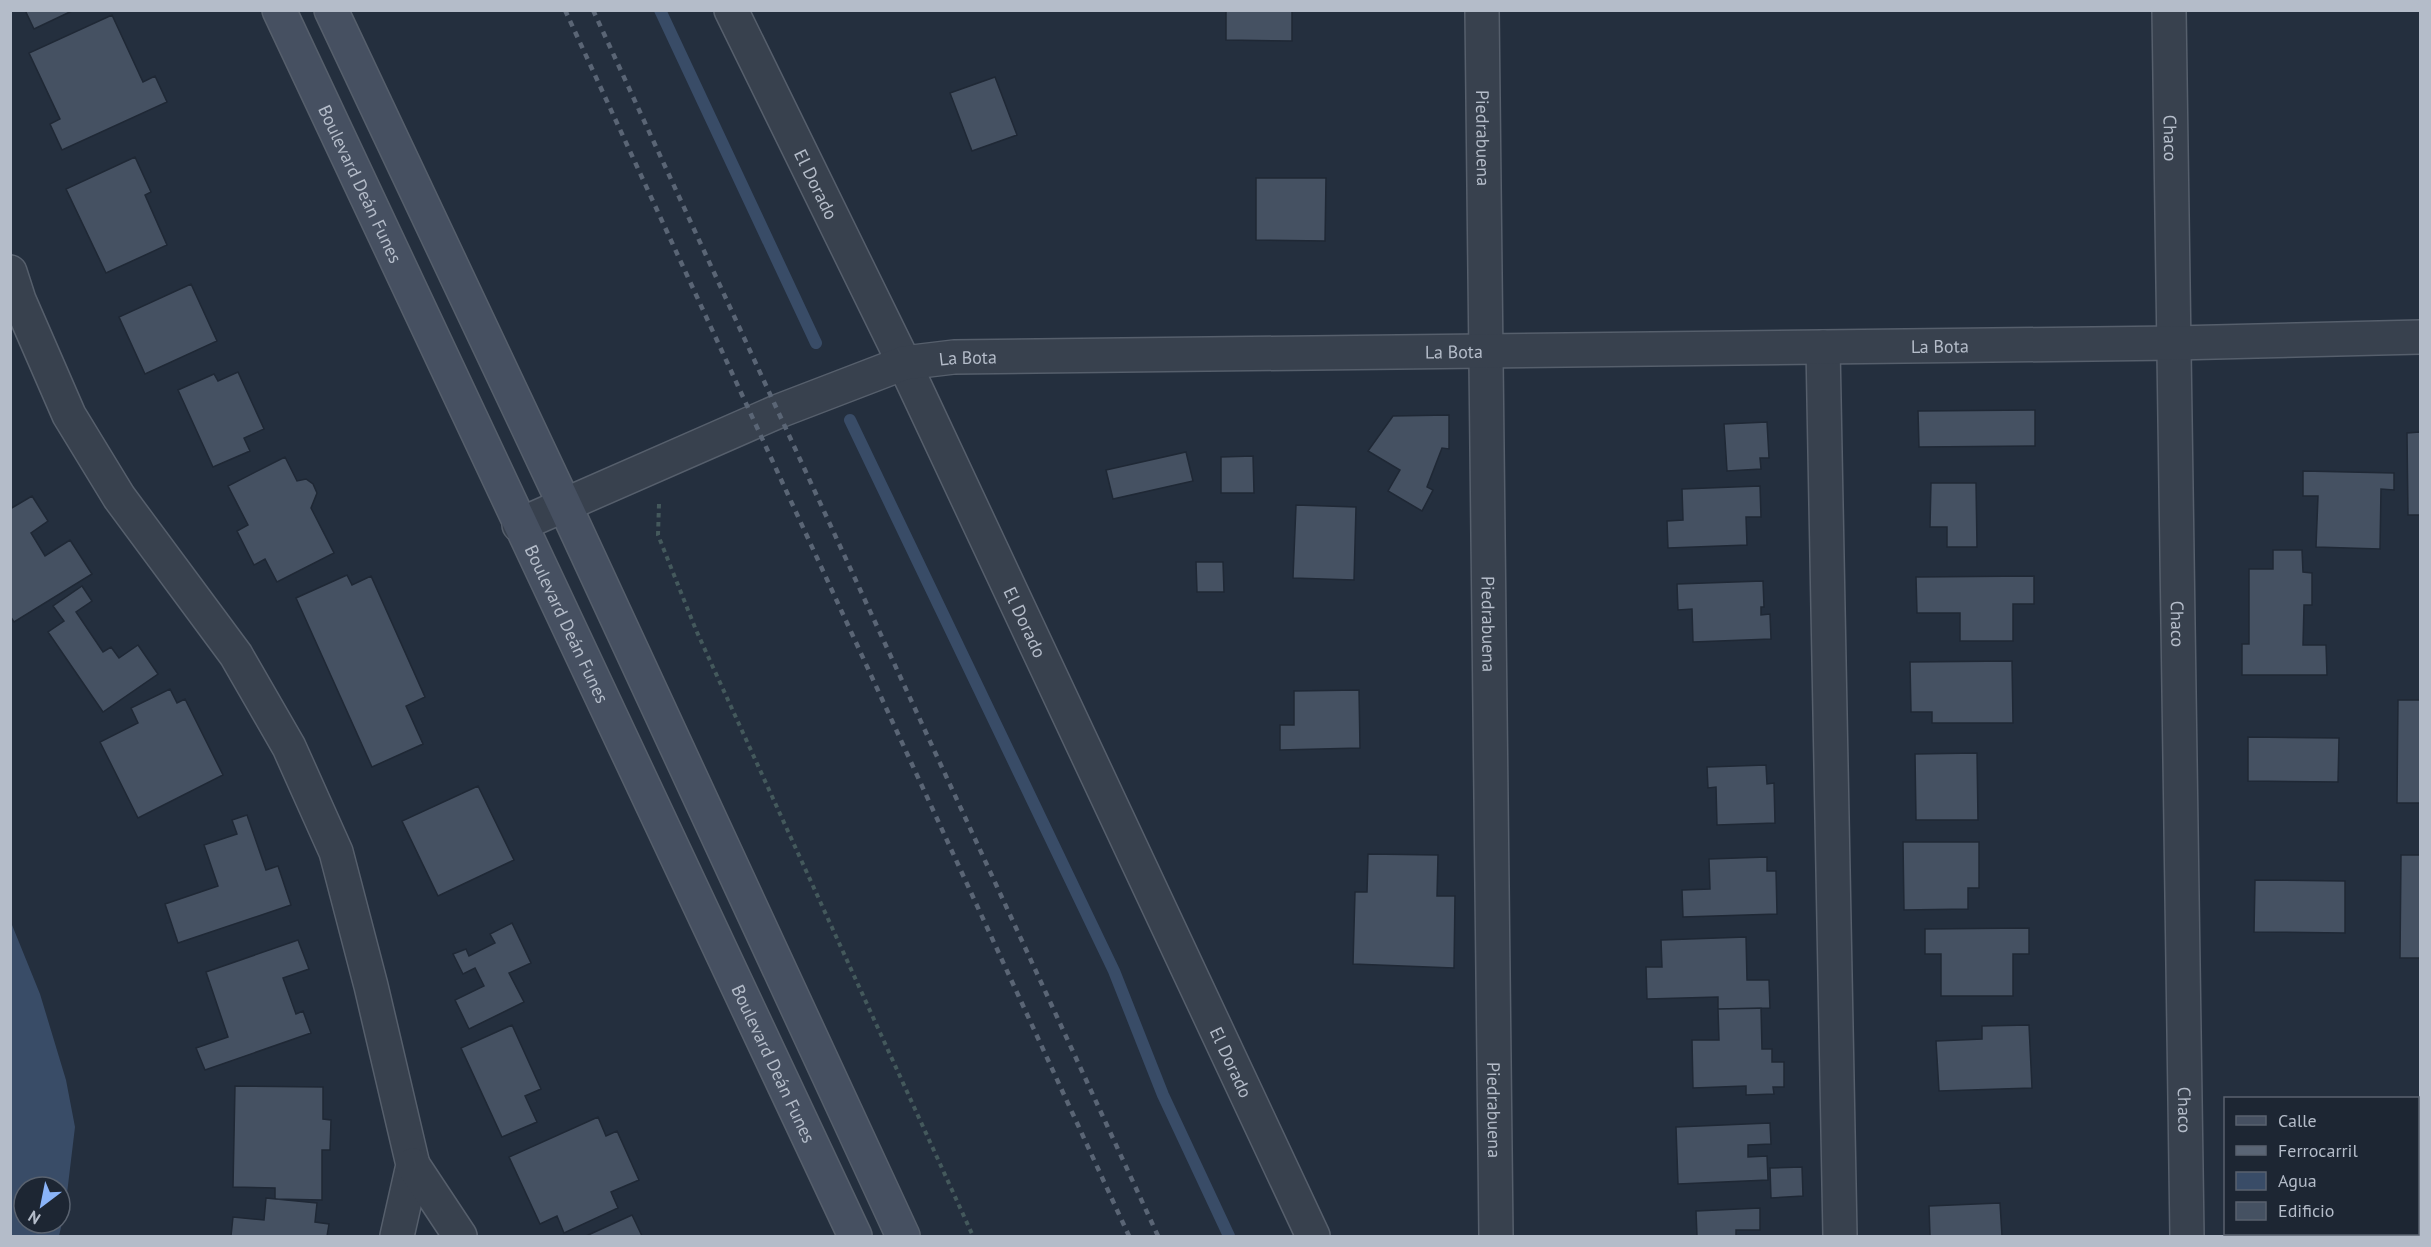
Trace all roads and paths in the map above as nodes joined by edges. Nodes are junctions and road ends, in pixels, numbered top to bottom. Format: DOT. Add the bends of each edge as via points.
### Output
graph roads {
  1 [pos="279,10"];
  2 [pos="331,10"];
  3 [pos="731,10"];
  4 [pos="1482,10"];
  5 [pos="2169,10"];
  6 [pos="10,272"];
  7 [pos="2421,337"];
  8 [pos="2175,343"];
  9 [pos="1823,347"];
  10 [pos="1486,350"];
  11 [pos="904,363"];
  12 [pos="669,460"];
  13 [pos="565,506"];
  14 [pos="519,525"];
  15 [pos="413,1165"];
  16 [pos="397,1236"];
  17 [pos="460,1236"];
  18 [pos="855,1236"];
  19 [pos="903,1236"];
  20 [pos="973,1236"];
  21 [pos="1313,1236"];
  22 [pos="1496,1236"];
  23 [pos="1840,1236"];
  24 [pos="2187,1236"];
  1 -- 14 [label="main road, Boulevard Deán Funes"];
  2 -- 13 [label="main road"];
  3 -- 11 [label="street, El Dorado"];
  4 -- 10 [label="street, Piedrabuena"];
  5 -- 8 [label="street, Chaco"];
  6 -- 15 [label="street" via="69,415 119,497 236,655 289,747 336,852"];
  7 -- 8 [label="street, La Bota"];
  8 -- 9 [label="street, La Bota"];
  8 -- 24 [label="street, Chaco"];
  9 -- 10 [label="street, La Bota"];
  9 -- 23 [label="street"];
  10 -- 11 [label="street, La Bota" via="954,357"];
  10 -- 22 [label="street, Piedrabuena"];
  11 -- 12 [label="street, La Bota" via="779,411"];
  11 -- 21 [label="street, El Dorado"];
  12 -- 13 [label="street, La Bota"];
  12 -- 20 [label="path" via="661,489 658,535 696,630"];
  13 -- 14 [label="street, La Bota"];
  13 -- 19 [label="main road"];
  14 -- 18 [label="main road, Boulevard Deán Funes"];
  15 -- 16 [label="street"];
  15 -- 17 [label="street"];
}
